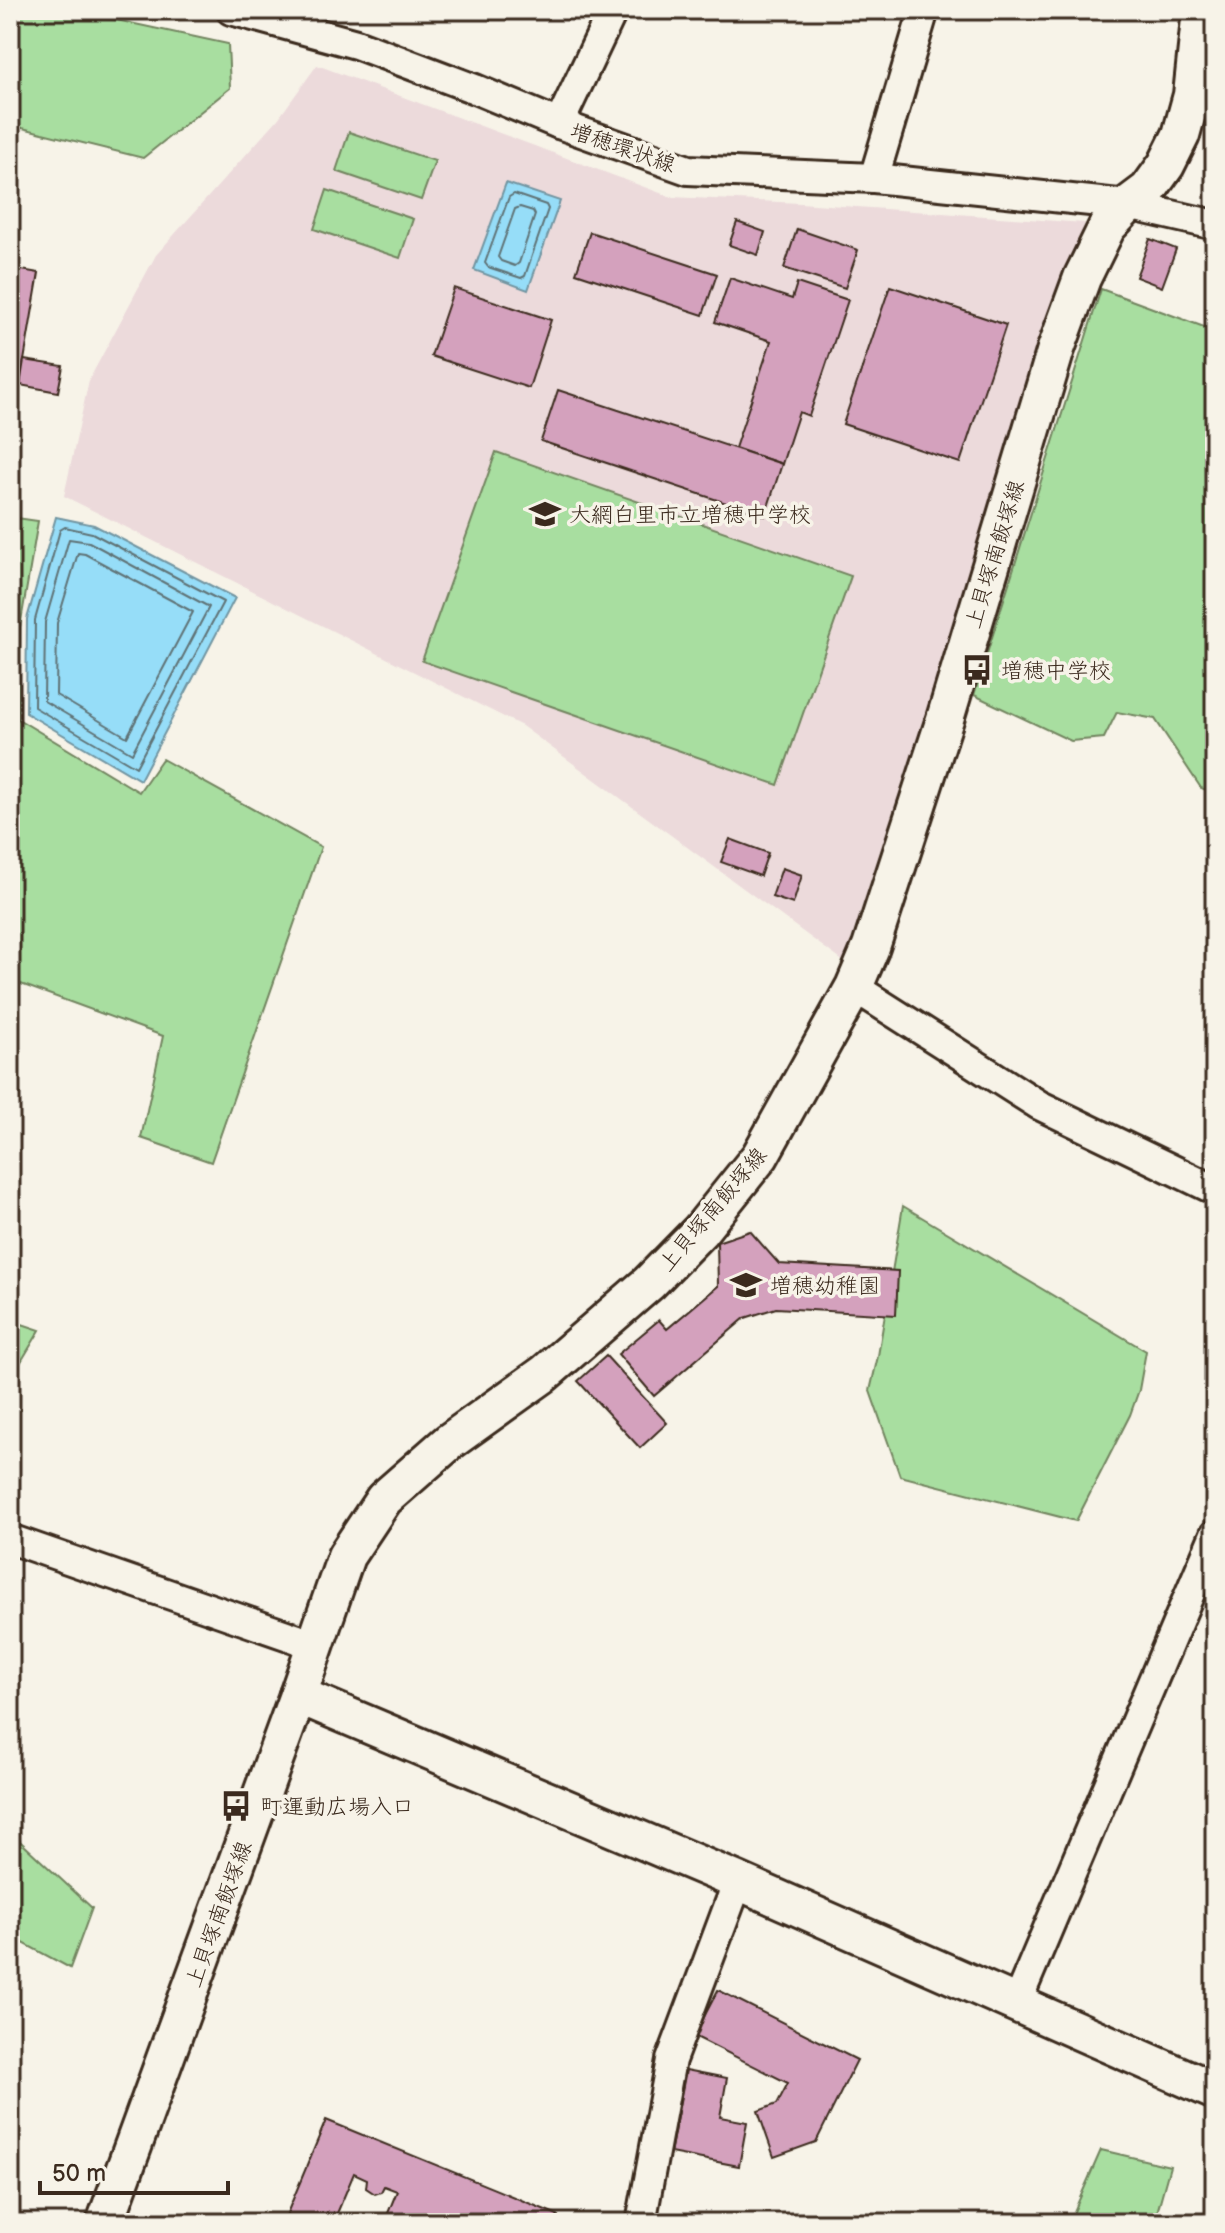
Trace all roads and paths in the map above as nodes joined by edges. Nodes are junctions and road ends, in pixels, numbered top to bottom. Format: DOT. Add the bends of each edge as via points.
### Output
graph roads {
  1 [pos="231,10"];
  2 [pos="613,10"];
  3 [pos="924,10"];
  4 [pos="1201,10"];
  5 [pos="559,124"];
  6 [pos="874,178"];
  7 [pos="1128,205"];
  8 [pos="1215,225"];
  9 [pos="854,987"];
  10 [pos="1215,1190"];
  11 [pos="1215,1534"];
  12 [pos="10,1539"];
  13 [pos="315,1645"];
  14 [pos="298,1695"];
  15 [pos="738,1881"];
  16 [pos="1016,2004"];
  17 [pos="1215,2091"];
  18 [pos="105,2223"];
  19 [pos="641,2223"];
  1 -- 5 [label="street, 増穂環状線" via="356,44"];
  2 -- 5 [label="street"];
  3 -- 6 [label="street"];
  4 -- 7 [label="street, 上貝塚南飯塚線" via="1192,95 1181,135 1148,190"];
  5 -- 6 [label="street, 増穂環状線" via="688,170"];
  6 -- 7 [label="street, 増穂環状線"];
  7 -- 8 [label="street, 増穂環状線"];
  7 -- 9 [label="street, 上貝塚南飯塚線" via="1107,227 1056,349 945,719"];
  9 -- 10 [label="street" via="1039,1105"];
  9 -- 13 [label="street, 上貝塚南飯塚線" via="760,1156 700,1231 544,1374 449,1442 384,1499 346,1556"];
  11 -- 16 [label="street"];
  12 -- 13 [label="street"];
  13 -- 14 [label="street, 上貝塚南飯塚線"];
  14 -- 15 [label="street"];
  14 -- 18 [label="street, 上貝塚南飯塚線"];
  15 -- 16 [label="street"];
  15 -- 19 [label="street" via="671,2060"];
  16 -- 17 [label="street"];
}
